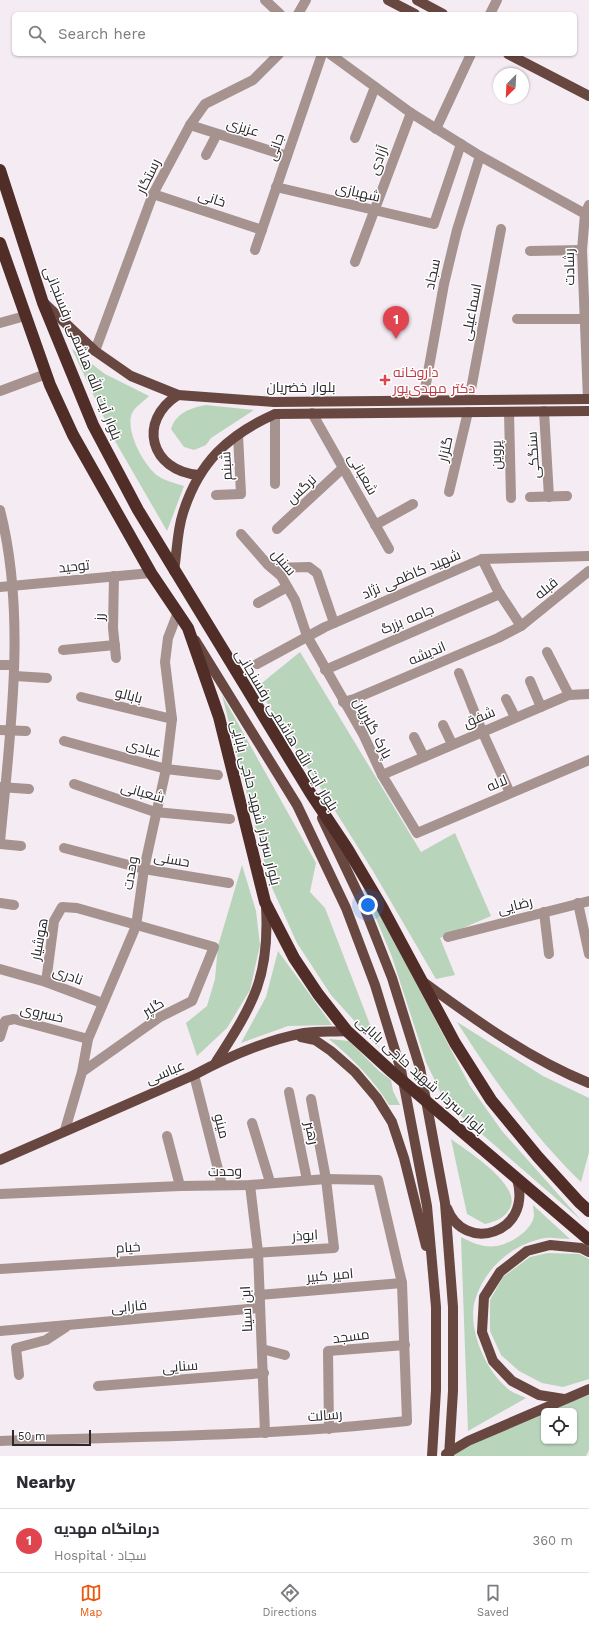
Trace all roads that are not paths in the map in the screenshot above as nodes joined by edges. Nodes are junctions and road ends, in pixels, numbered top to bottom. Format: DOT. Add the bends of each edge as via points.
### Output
graph roads {
  1 [pos="265,0"];
  2 [pos="306,0"];
  3 [pos="388,0"];
  4 [pos="417,0"];
  5 [pos="497,0"];
  6 [pos="278,12"];
  7 [pos="299,12"];
  8 [pos="411,12"];
  9 [pos="440,12"];
  10 [pos="491,12"];
  11 [pos="277,56"];
  12 [pos="321,56"];
  13 [pos="333,56"];
  14 [pos="470,56"];
  15 [pos="511,56"];
  16 [pos="375,87"];
  17 [pos="589,96"];
  18 [pos="411,113"];
  19 [pos="190,125"];
  20 [pos="436,129"];
  21 [pos="217,134"];
  22 [pos="354,138"];
  23 [pos="461,144"];
  24 [pos="206,155"];
  25 [pos="287,156"];
  26 [pos="480,156"];
  27 [pos="0,170"];
  28 [pos="276,187"];
  29 [pos="153,194"];
  30 [pos="374,210"];
  31 [pos="588,212"];
  32 [pos="501,229"];
  33 [pos="262,230"];
  34 [pos="0,243"];
  35 [pos="255,250"];
  36 [pos="582,250"];
  37 [pos="530,251"];
  38 [pos="355,262"];
  39 [pos="43,303"];
  40 [pos="25,316"];
  41 [pos="518,319"];
  42 [pos="587,319"];
  43 [pos="0,322"];
  44 [pos="94,351"];
  45 [pos="46,374"];
  46 [pos="0,391"];
  47 [pos="178,395"];
  48 [pos="589,398"];
  49 [pos="423,400"];
  50 [pos="469,400"];
  51 [pos="544,411"];
  52 [pos="589,411"];
  53 [pos="468,412"];
  54 [pos="509,412"];
  55 [pos="312,413"];
  56 [pos="275,414"];
  57 [pos="238,435"];
  58 [pos="343,468"];
  59 [pos="199,475"];
  60 [pos="275,484"];
  61 [pos="449,492"];
  62 [pos="216,495"];
  63 [pos="567,496"];
  64 [pos="530,497"];
  65 [pos="550,497"];
  66 [pos="511,498"];
  67 [pos="413,504"];
  68 [pos="0,510"];
  69 [pos="375,525"];
  70 [pos="277,529"];
  71 [pos="240,534"];
  72 [pos="389,549"];
  73 [pos="589,556"];
  74 [pos="482,559"];
  75 [pos="272,568"];
  76 [pos="174,571"];
  77 [pos="589,571"];
  78 [pos="151,572"];
  79 [pos="114,576"];
  80 [pos="13,586"];
  81 [pos="0,587"];
  82 [pos="287,587"];
  83 [pos="500,594"];
  84 [pos="258,603"];
  85 [pos="178,612"];
  86 [pos="334,623"];
  87 [pos="521,626"];
  88 [pos="188,628"];
  89 [pos="307,636"];
  90 [pos="115,645"];
  91 [pos="63,650"];
  92 [pos="547,652"];
  93 [pos="116,658"];
  94 [pos="257,664"];
  95 [pos="0,665"];
  96 [pos="14,665"];
  97 [pos="325,670"];
  98 [pos="459,673"];
  99 [pos="15,676"];
  100 [pos="47,678"];
  101 [pos="530,681"];
  102 [pos="589,694"];
  103 [pos="568,695"];
  104 [pos="80,697"];
  105 [pos="506,699"];
  106 [pos="343,702"];
  107 [pos="541,707"];
  108 [pos="515,717"];
  109 [pos="172,719"];
  110 [pos="443,725"];
  111 [pos="5,730"];
  112 [pos="26,731"];
  113 [pos="482,731"];
  114 [pos="414,737"];
  115 [pos="64,741"];
  116 [pos="452,744"];
  117 [pos="424,757"];
  118 [pos="589,760"];
  119 [pos="166,769"];
  120 [pos="218,775"];
  121 [pos="382,775"];
  122 [pos="74,784"];
  123 [pos="3,787"];
  124 [pos="29,789"];
  125 [pos="510,793"];
  126 [pos="311,794"];
  127 [pos="155,812"];
  128 [pos="230,819"];
  129 [pos="417,833"];
  130 [pos="0,843"];
  131 [pos="20,846"];
  132 [pos="64,848"];
  133 [pos="144,869"];
  134 [pos="229,883"];
  135 [pos="589,901"];
  136 [pos="0,903"];
  137 [pos="578,903"];
  138 [pos="266,904"];
  139 [pos="14,905"];
  140 [pos="544,912"];
  141 [pos="136,926"];
  142 [pos="448,937"];
  143 [pos="549,954"];
  144 [pos="589,954"];
  145 [pos="0,969"];
  146 [pos="420,980"];
  147 [pos="46,982"];
  148 [pos="102,1003"];
  149 [pos="347,1031"];
  150 [pos="293,1036"];
  151 [pos="0,1037"];
  152 [pos="88,1039"];
  153 [pos="216,1062"];
  154 [pos="82,1072"];
  155 [pos="194,1075"];
  156 [pos="589,1083"];
  157 [pos="289,1092"];
  158 [pos="311,1099"];
  159 [pos="252,1123"];
  160 [pos="65,1130"];
  161 [pos="167,1136"];
  162 [pos="0,1160"];
  163 [pos="326,1179"];
  164 [pos="517,1179"];
  165 [pos="307,1180"];
  166 [pos="378,1180"];
  167 [pos="270,1182"];
  168 [pos="250,1184"];
  169 [pos="222,1185"];
  170 [pos="180,1186"];
  171 [pos="0,1194"];
  172 [pos="445,1203"];
  173 [pos="589,1211"];
  174 [pos="589,1240"];
  175 [pos="258,1252"];
  176 [pos="589,1252"];
  177 [pos="0,1269"];
  178 [pos="433,1275"];
  179 [pos="402,1283"];
  180 [pos="259,1295"];
  181 [pos="260,1308"];
  182 [pos="66,1326"];
  183 [pos="0,1331"];
  184 [pos="405,1345"];
  185 [pos="262,1349"];
  186 [pos="285,1354"];
  187 [pos="264,1373"];
  188 [pos="19,1375"];
  189 [pos="98,1386"];
  190 [pos="589,1389"];
  191 [pos="564,1400"];
  192 [pos="329,1429"];
  193 [pos="265,1433"];
  194 [pos="0,1441"];
  195 [pos="432,1456"];
  196 [pos="443,1456"];
  197 [pos="449,1456"];
  1 -- 6 [label="street"];
  2 -- 7 [label="street"];
  3 -- 8 [label="main road"];
  4 -- 9 [label="main road"];
  5 -- 10 [label="street"];
  11 -- 19 [label="street, رستگار" via="253,80 205,104"];
  12 -- 25 [label="street, جانی"];
  13 -- 16 [label="street"];
  14 -- 20 [label="street"];
  15 -- 17 [label="main road"];
  16 -- 18 [label="street"];
  16 -- 22 [label="street"];
  18 -- 20 [label="street"];
  18 -- 30 [label="street, آزادی"];
  19 -- 21 [label="street, عزیزی"];
  19 -- 29 [label="street, رستگار"];
  20 -- 23 [label="street"];
  21 -- 24 [label="street"];
  21 -- 25 [label="street, عزیزی"];
  23 -- 26 [label="street"];
  23 -- 30 [label="street, شهبازی" via="434,224"];
  25 -- 28 [label="street, جانی"];
  26 -- 31 [label="street"];
  26 -- 49 [label="street, سجاد" via="457,230 444,284"];
  27 -- 39 [label="highway, بلوار آیت الله هاشمی رفسنجانی"];
  28 -- 30 [label="street, شهبازی"];
  28 -- 33 [label="street, جانی"];
  29 -- 33 [label="street, خانی"];
  29 -- 44 [label="street, رستگار"];
  30 -- 38 [label="street, آزادی"];
  31 -- 36 [label="street, رشادت"];
  32 -- 50 [label="street, اسماعیلی"];
  33 -- 35 [label="street, جانی"];
  34 -- 40 [label="highway"];
  36 -- 37 [label="street"];
  36 -- 42 [label="street, رشادت"];
  39 -- 44 [label="main road, بلوار خضریان"];
  39 -- 76 [label="highway, بلوار آیت الله هاشمی رفسنجانی" via="93,425"];
  40 -- 43 [label="street"];
  40 -- 45 [label="highway"];
  41 -- 42 [label="street"];
  42 -- 48 [label="street, رشادت"];
  44 -- 47 [label="main road, بلوار خضریان" via="131,376"];
  45 -- 46 [label="street"];
  45 -- 78 [label="highway" via="73,435"];
  47 -- 49 [label="main road, بلوار خضریان" via="274,402"];
  47 -- 59 [label="main road" via="167,402 157,418 154,437 157,450 174,469 186,474"];
  48 -- 50 [label="main road, بلوار خضریان"];
  49 -- 50 [label="main road, بلوار خضریان"];
  51 -- 52 [label="main road, بلوار خضریان"];
  51 -- 54 [label="main road, بلوار خضریان"];
  51 -- 65 [label="street, سنگکی"];
  53 -- 54 [label="main road, بلوار خضریان"];
  53 -- 55 [label="main road, بلوار خضریان"];
  53 -- 61 [label="street, گلزار"];
  54 -- 66 [label="street, پروین"];
  55 -- 56 [label="main road, بلوار خضریان"];
  55 -- 58 [label="street, شعبانی"];
  56 -- 57 [label="main road, بلوار خضریان" via="250,425"];
  56 -- 60 [label="street"];
  57 -- 59 [label="main road, بلوار خضریان" via="221,448"];
  57 -- 62 [label="street, شبنم" via="242,494"];
  58 -- 69 [label="street, شعبانی"];
  58 -- 70 [label="street, نرگس"];
  59 -- 76 [label="main road, بلوار خضریان" via="182,514"];
  63 -- 65 [label="street"];
  64 -- 65 [label="street"];
  67 -- 69 [label="street"];
  68 -- 80 [label="street"];
  69 -- 72 [label="street, شعبانی"];
  71 -- 75 [label="street, سنبل"];
  73 -- 74 [label="street, شهید کاظمی نژاد"];
  74 -- 83 [label="street"];
  74 -- 86 [label="street, شهید کاظمی نژاد"];
  75 -- 82 [label="street, سنبل" via="281,576"];
  75 -- 86 [label="street" via="310,567 317,573"];
  76 -- 126 [label="highway, بلوار آیت الله هاشمی رفسنجانی"];
  77 -- 87 [label="street, قبله"];
  78 -- 79 [label="street, توحید"];
  78 -- 85 [label="highway"];
  79 -- 80 [label="street, توحید"];
  79 -- 90 [label="street, رز"];
  80 -- 81 [label="street, توحید"];
  80 -- 96 [label="street"];
  82 -- 84 [label="street"];
  82 -- 89 [label="street, سنبل" via="302,618"];
  83 -- 87 [label="street"];
  83 -- 97 [label="street, جامه بزرگ"];
  85 -- 88 [label="highway"];
  85 -- 109 [label="street, وحدت" via="168,638 165,662"];
  86 -- 89 [label="street, شهید کاظمی نژاد"];
  87 -- 106 [label="street, اندیشه" via="498,638"];
  88 -- 138 [label="highway, بلوار سردار شهید حاجی بابایی" via="219,717"];
  88 -- 178 [label="main road" via="297,805 346,908 375,985 401,1070 427,1206"];
  89 -- 94 [label="street, شهید کاظمی نژاد"];
  89 -- 97 [label="street, پارک گلپریان"];
  90 -- 91 [label="street"];
  90 -- 93 [label="street, رز"];
  92 -- 103 [label="street"];
  95 -- 96 [label="street"];
  96 -- 99 [label="street"];
  97 -- 106 [label="street, پارک گلپریان"];
  98 -- 113 [label="street"];
  99 -- 100 [label="street"];
  99 -- 111 [label="street"];
  101 -- 107 [label="street"];
  102 -- 103 [label="street, شفق"];
  103 -- 107 [label="street, شفق"];
  104 -- 109 [label="street, بابالو"];
  105 -- 108 [label="street"];
  106 -- 121 [label="street, پارک گلپریان" via="363,734"];
  107 -- 108 [label="street, شفق"];
  108 -- 113 [label="street, شفق"];
  109 -- 119 [label="street, وحدت"];
  110 -- 116 [label="street"];
  111 -- 112 [label="street"];
  111 -- 123 [label="street"];
  113 -- 116 [label="street, شفق"];
  113 -- 125 [label="street"];
  114 -- 117 [label="street"];
  115 -- 119 [label="street, عبادی"];
  116 -- 117 [label="street, شفق"];
  117 -- 121 [label="street, شفق"];
  118 -- 125 [label="street, لاله"];
  119 -- 120 [label="street, عبادی"];
  119 -- 127 [label="street, وحدت"];
  121 -- 129 [label="street, پارک گلپریان"];
  122 -- 127 [label="street, شعبانی"];
  123 -- 124 [label="street"];
  123 -- 130 [label="street"];
  125 -- 129 [label="street, لاله"];
  126 -- 146 [label="highway, بلوار سردار شهید حاجی بابایی" via="382,907"];
  126 -- 172 [label="main road, بلوار آیت الله هاشمی رفسنجانی" via="362,902 392,978 420,1068"];
  127 -- 128 [label="street, شعبانی"];
  127 -- 133 [label="street, وحدت"];
  130 -- 131 [label="street"];
  132 -- 133 [label="street, حسنی"];
  133 -- 134 [label="street, حسنی"];
  133 -- 141 [label="street, وحدت"];
  135 -- 137 [label="street, رضایی"];
  136 -- 139 [label="street"];
  137 -- 140 [label="street, رضایی"];
  137 -- 144 [label="street"];
  138 -- 149 [label="highway, بلوار سردار شهید حاجی بابایی" via="294,958"];
  138 -- 153 [label="main road" via="266,959 256,994 247,1014"];
  140 -- 142 [label="street, رضایی"];
  140 -- 143 [label="street"];
  141 -- 147 [label="street, هوشیار" via="77,908 62,907 54,921"];
  141 -- 148 [label="street, وحدت"];
  141 -- 154 [label="street, گلپر" via="214,947 192,1001 160,1017"];
  145 -- 147 [label="street, نادری"];
  146 -- 156 [label="main road" via="546,1064"];
  146 -- 173 [label="highway, بلوار سردار شهید حاجی بابایی" via="455,1043 492,1100 538,1157"];
  147 -- 148 [label="street, نادری"];
  148 -- 152 [label="street, وحدت"];
  149 -- 150 [label="main road, عباسی"];
  149 -- 164 [label="highway, بلوار سردار شهید حاجی بابایی"];
  150 -- 153 [label="main road, عباسی"];
  150 -- 178 [label="main road" via="315,1040 331,1051 355,1072 377,1098 392,1122 404,1158"];
  151 -- 152 [label="street, خسروی" via="5,1021 14,1019"];
  152 -- 154 [label="street, وحدت"];
  153 -- 155 [label="main road, عباسی"];
  154 -- 160 [label="street, وحدت"];
  155 -- 160 [label="main road, عباسی"];
  155 -- 169 [label="street, مینو"];
  157 -- 165 [label="street, رهبر"];
  158 -- 163 [label="street"];
  159 -- 167 [label="street"];
  160 -- 162 [label="main road, عباسی"];
  161 -- 170 [label="street"];
  163 -- 165 [label="street, وحدت"];
  163 -- 166 [label="street, وحدت"];
  163 -- 175 [label="street, ابوذر" via="334,1248"];
  164 -- 172 [label="main road" via="520,1204 515,1216 506,1226 494,1232 482,1234 458,1225 449,1215"];
  164 -- 174 [label="highway, بلوار سردار شهید حاجی بابایی"];
  165 -- 167 [label="street, وحدت"];
  166 -- 179 [label="street, رسالت"];
  167 -- 168 [label="street, وحدت"];
  168 -- 169 [label="street, وحدت"];
  168 -- 175 [label="street, ابن سینا"];
  169 -- 170 [label="street, وحدت"];
  170 -- 171 [label="street, وحدت"];
  172 -- 197 [label="main road, بلوار آیت الله هاشمی رفسنجانی" via="453,1307 453,1391"];
  175 -- 177 [label="street, خیام"];
  175 -- 180 [label="street, ابن سینا"];
  176 -- 191 [label="main road" via="581,1248 550,1245 527,1251 500,1272 484,1297 482,1332 493,1361 512,1381 539,1395"];
  178 -- 195 [label="main road" via="436,1307 436,1390"];
  179 -- 180 [label="street, امیر کبیر"];
  179 -- 184 [label="street, رسالت"];
  180 -- 181 [label="street, ابن سینا"];
  181 -- 182 [label="street, فارابی"];
  181 -- 185 [label="street, ابن سینا"];
  182 -- 183 [label="street, فارابی"];
  182 -- 188 [label="street" via="46,1340 16,1348"];
  184 -- 192 [label="street, رسالت" via="407,1421"];
  184 -- 192 [label="street, مسجد" via="328,1351"];
  185 -- 186 [label="street"];
  185 -- 187 [label="street, ابن سینا"];
  187 -- 189 [label="street, سنایی"];
  187 -- 193 [label="street, ابن سینا"];
  190 -- 191 [label="main road"];
  191 -- 196 [label="main road" via="468,1441"];
  192 -- 193 [label="street, رسالت"];
  193 -- 194 [label="street, رسالت"];
}
